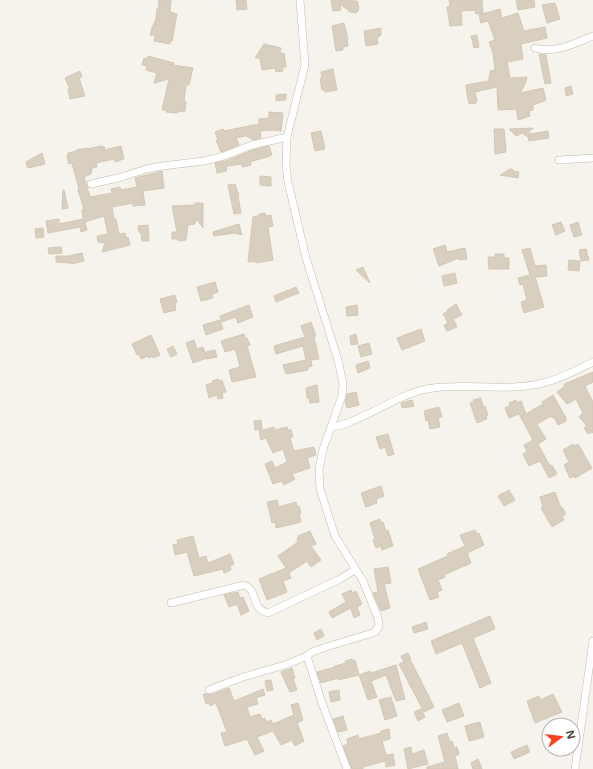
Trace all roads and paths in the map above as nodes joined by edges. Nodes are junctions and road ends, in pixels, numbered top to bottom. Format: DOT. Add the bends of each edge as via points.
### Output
graph roads {
  1 [pos="300,0"];
  2 [pos="593,36"];
  3 [pos="536,48"];
  4 [pos="287,137"];
  5 [pos="593,158"];
  6 [pos="559,160"];
  7 [pos="91,184"];
  8 [pos="593,362"];
  9 [pos="332,427"];
  10 [pos="355,570"];
  11 [pos="171,603"];
  12 [pos="593,641"];
  13 [pos="307,656"];
  14 [pos="209,690"];
  15 [pos="347,769"];
  16 [pos="576,769"];
  1 -- 4 [label="street" via="305,65"];
  2 -- 3 [label="street" via="558,49"];
  4 -- 7 [label="street" via="252,145 224,156 146,169"];
  4 -- 9 [label="street" via="288,182 306,258 343,384 342,396"];
  5 -- 6 [label="street"];
  8 -- 9 [label="street" via="543,383 524,386 433,388 414,393 351,422"];
  9 -- 10 [label="street" via="319,470 320,489 335,536"];
  10 -- 11 [label="street" via="268,613 259,609 252,592 244,585"];
  10 -- 13 [label="street" via="363,581 380,626 366,636 312,652"];
  12 -- 16 [label="street"];
  13 -- 14 [label="street"];
  13 -- 15 [label="street"];
}
